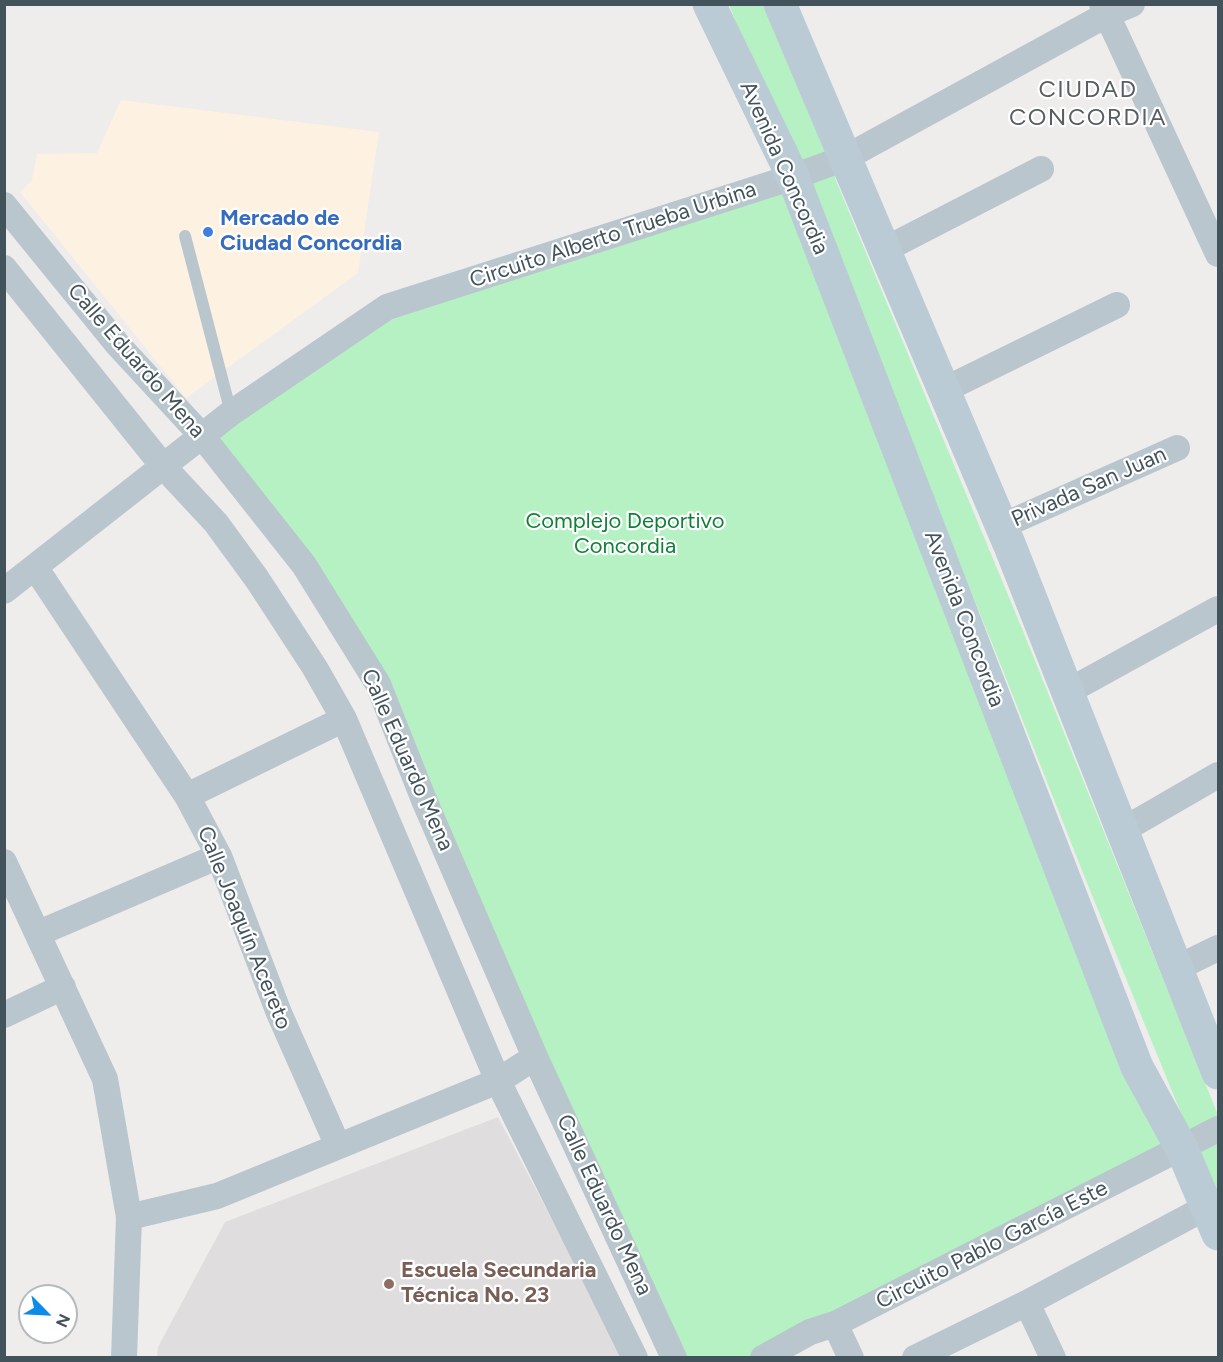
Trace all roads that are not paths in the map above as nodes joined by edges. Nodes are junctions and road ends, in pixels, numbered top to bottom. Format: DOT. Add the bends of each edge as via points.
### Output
graph roads {
  1 [pos="709,4"];
  2 [pos="780,4"];
  3 [pos="1132,4"];
  4 [pos="1104,10"];
  5 [pos="845,158"];
  6 [pos="1041,170"];
  7 [pos="793,177"];
  8 [pos="4,205"];
  9 [pos="185,236"];
  10 [pos="884,250"];
  11 [pos="1218,254"];
  12 [pos="4,268"];
  13 [pos="1117,305"];
  14 [pos="944,390"];
  15 [pos="231,413"];
  16 [pos="202,436"];
  17 [pos="1177,448"];
  18 [pos="163,466"];
  19 [pos="1002,526"];
  20 [pos="35,567"];
  21 [pos="4,591"];
  22 [pos="1218,609"];
  23 [pos="1067,692"];
  24 [pos="344,719"];
  25 [pos="1218,775"];
  26 [pos="187,796"];
  27 [pos="1122,830"];
  28 [pos="219,856"];
  29 [pos="4,862"];
  30 [pos="39,933"];
  31 [pos="1218,948"];
  32 [pos="1177,968"];
  33 [pos="63,987"];
  34 [pos="4,1015"];
  35 [pos="536,1057"];
  36 [pos="1218,1073"];
  37 [pos="498,1081"];
  38 [pos="1218,1129"];
  39 [pos="338,1146"];
  40 [pos="1182,1149"];
  41 [pos="1215,1214"];
  42 [pos="129,1217"];
  43 [pos="1027,1304"];
  44 [pos="836,1324"];
  45 [pos="124,1358"];
  46 [pos="635,1358"];
  47 [pos="674,1358"];
  48 [pos="763,1358"];
  49 [pos="850,1358"];
  50 [pos="915,1358"];
  51 [pos="1053,1358"];
  1 -- 7 [label="main road, Avenida Concordia"];
  2 -- 5 [label="main road"];
  3 -- 4 [label="street, Circuito Alberto Trueba Urbina"];
  4 -- 5 [label="street, Circuito Alberto Trueba Urbina"];
  4 -- 11 [label="street"];
  5 -- 7 [label="street, Circuito Alberto Trueba Urbina"];
  5 -- 10 [label="main road"];
  6 -- 10 [label="street"];
  7 -- 15 [label="street, Circuito Alberto Trueba Urbina" via="387,307"];
  7 -- 40 [label="main road, Avenida Concordia" via="1137,1067"];
  8 -- 16 [label="street, Calle Eduardo Mena" via="118,345"];
  9 -- 15 [label="lane"];
  10 -- 14 [label="main road"];
  12 -- 18 [label="street, Calle Eduardo Mena"];
  13 -- 14 [label="street"];
  14 -- 19 [label="main road"];
  15 -- 16 [label="street, Circuito Alberto Trueba Urbina"];
  16 -- 18 [label="street, Circuito Alberto Trueba Urbina"];
  16 -- 35 [label="street, Calle Eduardo Mena" via="304,565 378,684"];
  17 -- 19 [label="street, Privada San Juan"];
  18 -- 20 [label="street, Circuito Alberto Trueba Urbina"];
  18 -- 24 [label="street, Calle Eduardo Mena" via="216,523 257,579"];
  19 -- 23 [label="main road"];
  20 -- 21 [label="street, Circuito Alberto Trueba Urbina"];
  20 -- 26 [label="street, Calle Joaquín Acereto"];
  22 -- 23 [label="street"];
  23 -- 27 [label="main road"];
  24 -- 26 [label="street"];
  24 -- 37 [label="street, Calle Eduardo Mena"];
  25 -- 27 [label="street"];
  26 -- 28 [label="street, Calle Joaquín Acereto"];
  27 -- 32 [label="main road"];
  28 -- 30 [label="street"];
  28 -- 39 [label="street, Calle Joaquín Acereto" via="279,1013"];
  29 -- 30 [label="street"];
  30 -- 33 [label="street"];
  31 -- 32 [label="street"];
  32 -- 36 [label="main road"];
  33 -- 34 [label="street"];
  33 -- 42 [label="street" via="105,1079"];
  35 -- 37 [label="street"];
  35 -- 47 [label="street, Calle Eduardo Mena"];
  37 -- 39 [label="street"];
  37 -- 46 [label="street, Calle Eduardo Mena"];
  38 -- 40 [label="street, Circuito Pablo García Este"];
  39 -- 42 [label="street" via="217,1196"];
  40 -- 41 [label="main road, Avenida Concordia"];
  40 -- 44 [label="street, Circuito Pablo García Este"];
  41 -- 43 [label="street"];
  42 -- 45 [label="street"];
  43 -- 50 [label="street"];
  43 -- 51 [label="street"];
  44 -- 48 [label="street, Circuito Pablo García Este" via="810,1332"];
  44 -- 49 [label="street"];
}
